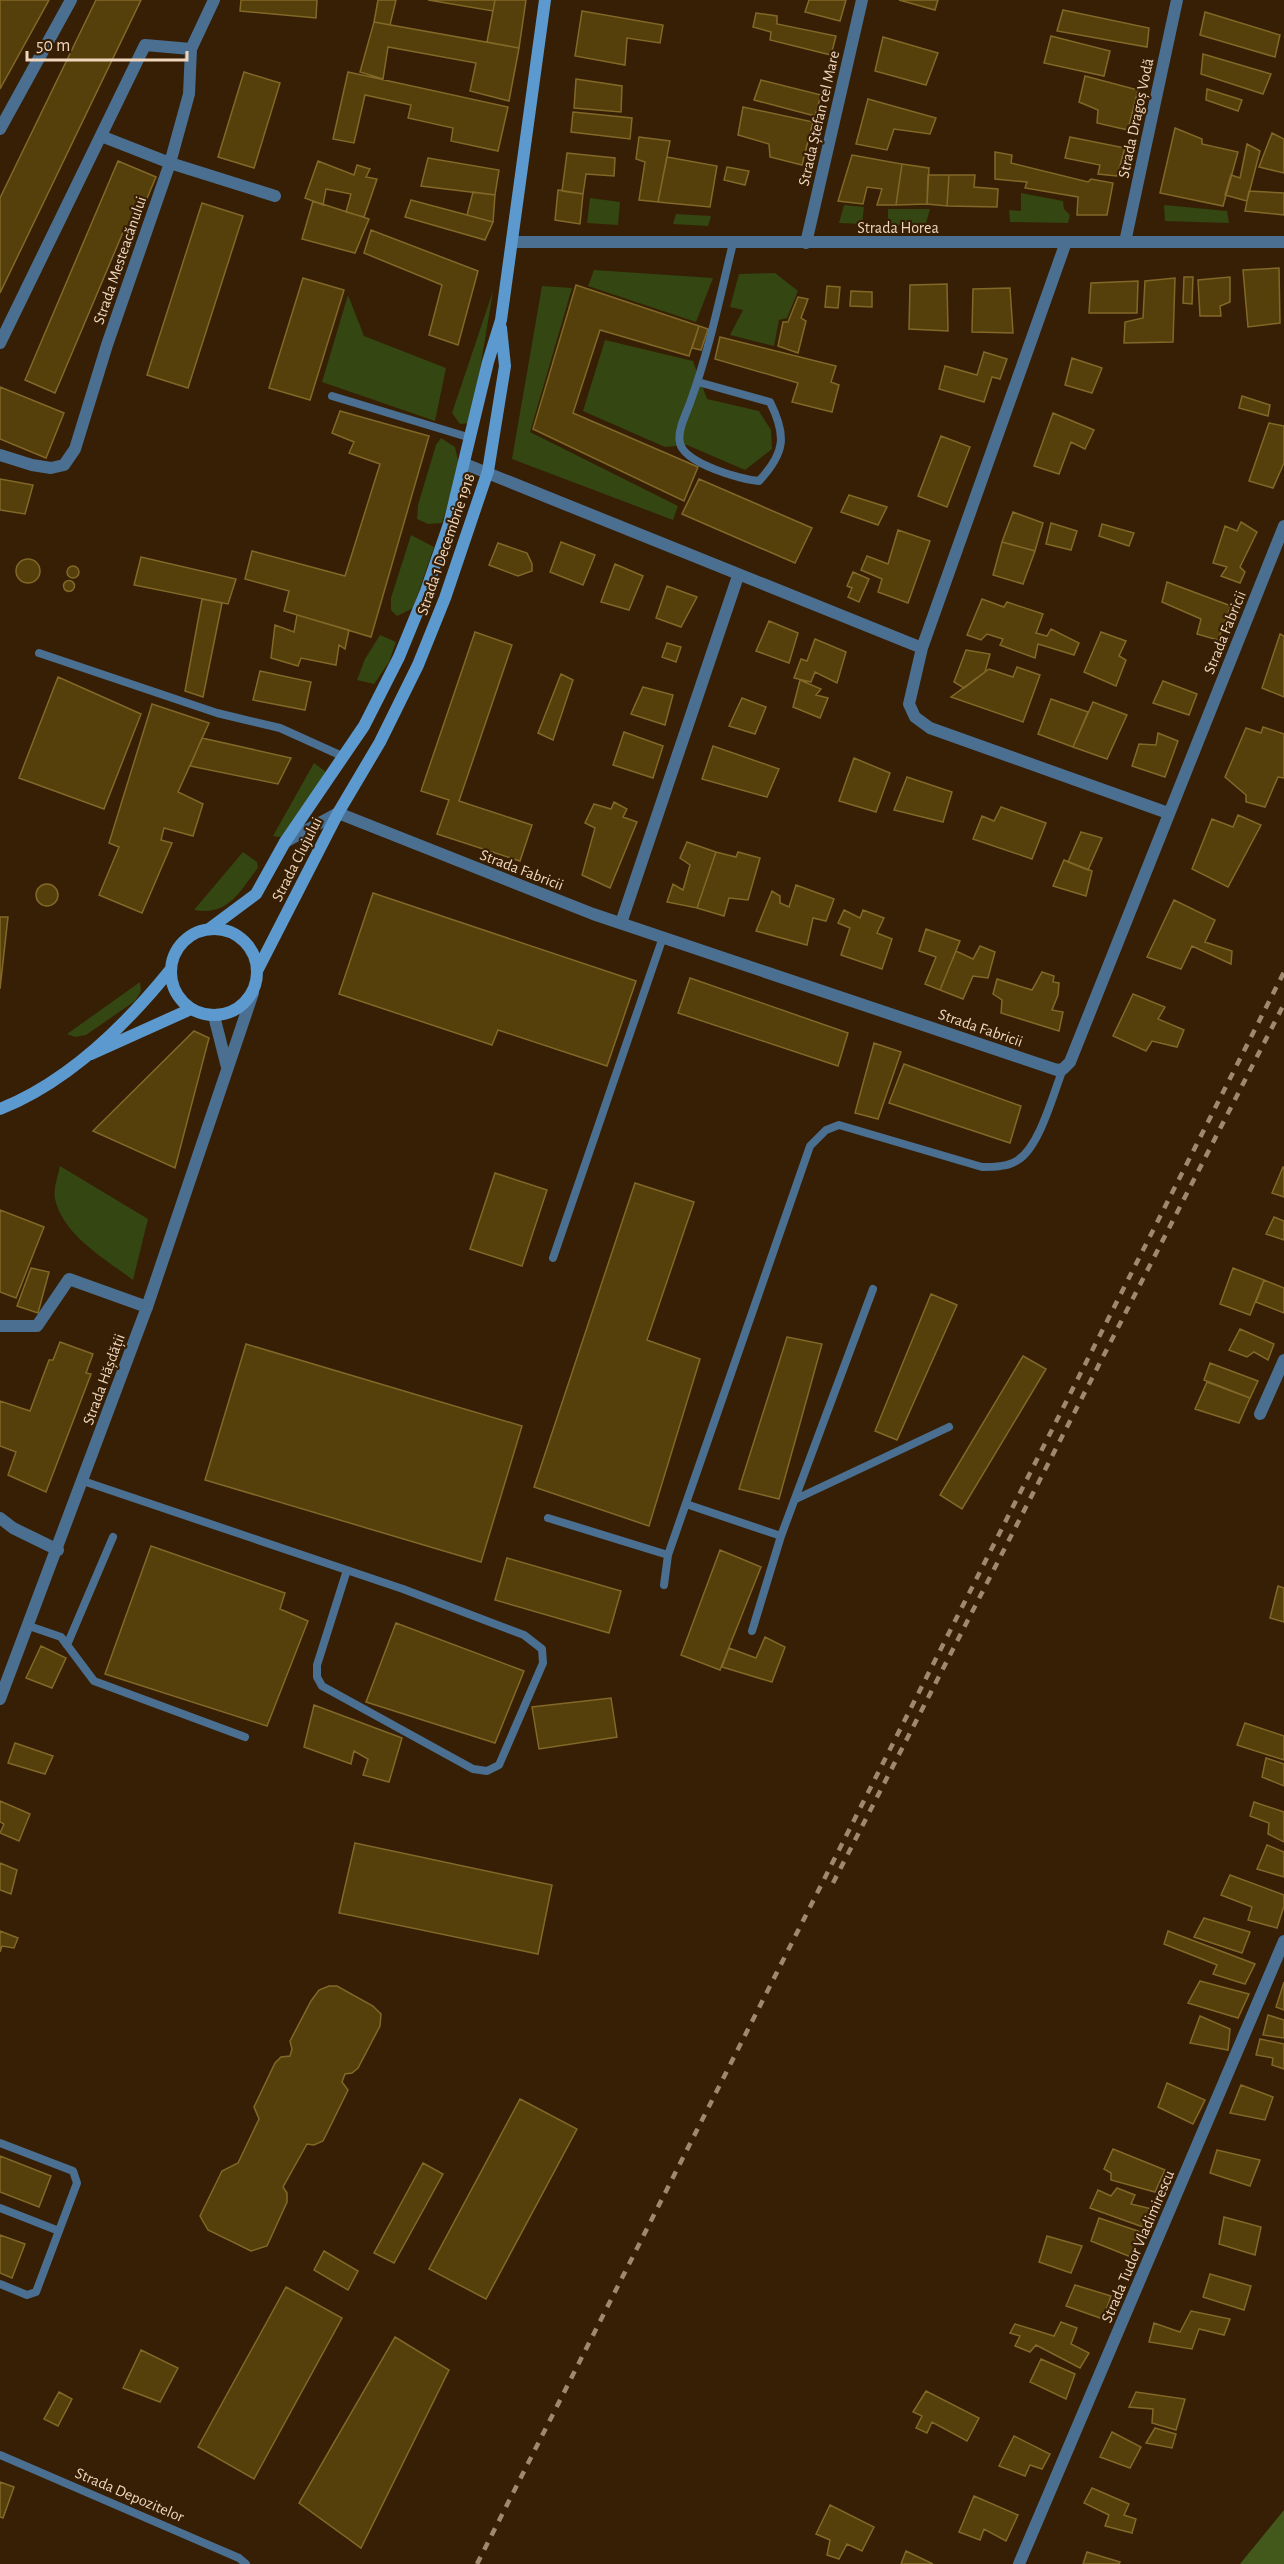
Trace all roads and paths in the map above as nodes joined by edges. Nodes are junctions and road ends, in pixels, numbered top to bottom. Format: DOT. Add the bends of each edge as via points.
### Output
graph roads {
  1 [pos="71,0"];
  2 [pos="213,0"];
  3 [pos="545,0"];
  4 [pos="862,0"];
  5 [pos="1177,0"];
  6 [pos="191,49"];
  7 [pos="0,129"];
  8 [pos="101,136"];
  9 [pos="170,163"];
  10 [pos="274,196"];
  11 [pos="513,242"];
  12 [pos="1066,242"];
  13 [pos="1125,242"];
  14 [pos="1284,242"];
  15 [pos="734,243"];
  16 [pos="806,243"];
  17 [pos="501,320"];
  18 [pos="0,343"];
  19 [pos="698,382"];
  20 [pos="332,396"];
  21 [pos="471,438"];
  22 [pos="0,455"];
  23 [pos="465,464"];
  24 [pos="488,471"];
  25 [pos="1284,526"];
  26 [pos="738,576"];
  27 [pos="922,648"];
  28 [pos="39,653"];
  29 [pos="342,756"];
  30 [pos="366,765"];
  31 [pos="338,813"];
  32 [pos="1168,813"];
  33 [pos="285,842"];
  34 [pos="621,923"];
  35 [pos="209,929"];
  36 [pos="663,937"];
  37 [pos="171,969"];
  38 [pos="258,969"];
  39 [pos="253,993"];
  40 [pos="191,1009"];
  41 [pos="214,1016"];
  42 [pos="84,1057"];
  43 [pos="228,1068"];
  44 [pos="1063,1069"];
  45 [pos="0,1109"];
  46 [pos="553,1258"];
  47 [pos="873,1289"];
  48 [pos="147,1307"];
  49 [pos="0,1326"];
  50 [pos="1284,1360"];
  51 [pos="1260,1414"];
  52 [pos="949,1427"];
  53 [pos="83,1481"];
  54 [pos="796,1499"];
  55 [pos="686,1504"];
  56 [pos="0,1518"];
  57 [pos="548,1518"];
  58 [pos="781,1536"];
  59 [pos="113,1537"];
  60 [pos="58,1550"];
  61 [pos="668,1555"];
  62 [pos="347,1570"];
  63 [pos="664,1585"];
  64 [pos="28,1626"];
  65 [pos="752,1631"];
  66 [pos="67,1645"];
  67 [pos="0,1698"];
  68 [pos="245,1737"];
  69 [pos="1284,1941"];
  70 [pos="0,2143"];
  71 [pos="0,2208"];
  72 [pos="59,2231"];
  73 [pos="0,2284"];
  74 [pos="0,2455"];
  75 [pos="246,2564"];
  76 [pos="1019,2564"];
  1 -- 7 [label="street"];
  2 -- 6 [label="street, Strada Mesteacănului"];
  3 -- 11 [label="main road, Strada 1 Decembrie 1918"];
  4 -- 16 [label="street, Strada Ștefan cel Mare"];
  5 -- 13 [label="street, Strada Dragoș Vodă"];
  6 -- 8 [label="street" via="145,45"];
  6 -- 9 [label="street, Strada Mesteacănului" via="189,94"];
  8 -- 9 [label="street"];
  8 -- 18 [label="street"];
  9 -- 10 [label="street"];
  9 -- 22 [label="street, Strada Mesteacănului" via="75,449 64,465 51,468"];
  11 -- 15 [label="street, Strada Horea"];
  11 -- 17 [label="main road, Strada 1 Decembrie 1918"];
  12 -- 13 [label="street, Strada Horea"];
  12 -- 16 [label="street, Strada Horea"];
  12 -- 27 [label="street"];
  13 -- 14 [label="street, Strada Horea"];
  15 -- 16 [label="street, Strada Horea"];
  15 -- 19 [label="lane"];
  17 -- 21 [label="main road, Strada 1 Decembrie 1918"];
  17 -- 24 [label="main road, Strada 1 Decembrie 1918" via="505,366"];
  19 -- 19 [label="lane" via="770,402 783,439 772,467 759,481 742,480 687,455 680,442 681,429"];
  20 -- 21 [label="lane"];
  21 -- 23 [label="main road, Strada 1 Decembrie 1918"];
  23 -- 24 [label="street"];
  23 -- 29 [label="main road, Strada 1 Decembrie 1918" via="449,524 410,630 364,726"];
  24 -- 26 [label="street"];
  24 -- 30 [label="main road, Strada 1 Decembrie 1918" via="418,665"];
  25 -- 32 [label="street, Strada Fabricii"];
  26 -- 27 [label="street"];
  26 -- 34 [label="street"];
  27 -- 32 [label="street" via="909,704 915,717 930,729"];
  28 -- 29 [label="lane" via="217,713 280,728"];
  29 -- 33 [label="main road, Strada Clujului"];
  30 -- 31 [label="main road, Strada Clujului"];
  31 -- 33 [label="street"];
  31 -- 34 [label="street, Strada Fabricii"];
  31 -- 38 [label="main road, Strada Clujului"];
  32 -- 44 [label="street, Strada Fabricii" via="1070,1062"];
  33 -- 35 [label="main road, Strada Clujului" via="256,894"];
  34 -- 36 [label="street, Strada Fabricii"];
  35 -- 37 [label="main road, Strada Clujului" via="187,938 179,946"];
  35 -- 38 [label="main road" via="221,929 242,939 251,947"];
  36 -- 44 [label="street, Strada Fabricii"];
  36 -- 46 [label="lane"];
  37 -- 40 [label="main road" via="175,992"];
  37 -- 42 [label="main road, Strada Clujului" via="150,995"];
  38 -- 39 [label="main road, Strada Clujului"];
  39 -- 41 [label="main road" via="237,1010"];
  39 -- 43 [label="street, Strada Hășdății"];
  40 -- 41 [label="main road"];
  40 -- 42 [label="main road, Strada Clujului"];
  41 -- 43 [label="street"];
  42 -- 45 [label="main road, Strada Clujului" via="41,1090"];
  43 -- 48 [label="street, Strada Hășdății"];
  44 -- 55 [label="lane" via="1035,1142 1018,1160 1000,1166 982,1167 839,1125 826,1130 810,1146"];
  47 -- 54 [label="lane"];
  48 -- 49 [label="street" via="69,1279 37,1326"];
  48 -- 53 [label="street, Strada Hășdății"];
  50 -- 51 [label="street"];
  52 -- 54 [label="lane"];
  53 -- 60 [label="street, Strada Hășdății"];
  53 -- 62 [label="lane"];
  54 -- 58 [label="lane"];
  55 -- 58 [label="lane"];
  55 -- 61 [label="lane"];
  56 -- 60 [label="street"];
  57 -- 61 [label="lane"];
  58 -- 65 [label="lane"];
  59 -- 66 [label="lane"];
  60 -- 64 [label="street, Strada Hășdății"];
  61 -- 63 [label="lane"];
  62 -- 62 [label="lane" via="524,1635 542,1649 543,1663 499,1764 487,1772 473,1769 322,1686 317,1665"];
  64 -- 66 [label="lane" via="61,1637"];
  64 -- 67 [label="street, Strada Hășdății"];
  66 -- 68 [label="lane" via="94,1682"];
  69 -- 76 [label="street, Strada Tudor Vladimirescu"];
  70 -- 72 [label="lane" via="73,2171 77,2183"];
  71 -- 72 [label="lane"];
  72 -- 73 [label="lane" via="36,2292 27,2295"];
  74 -- 75 [label="lane, Strada Depozitelor"];
}
